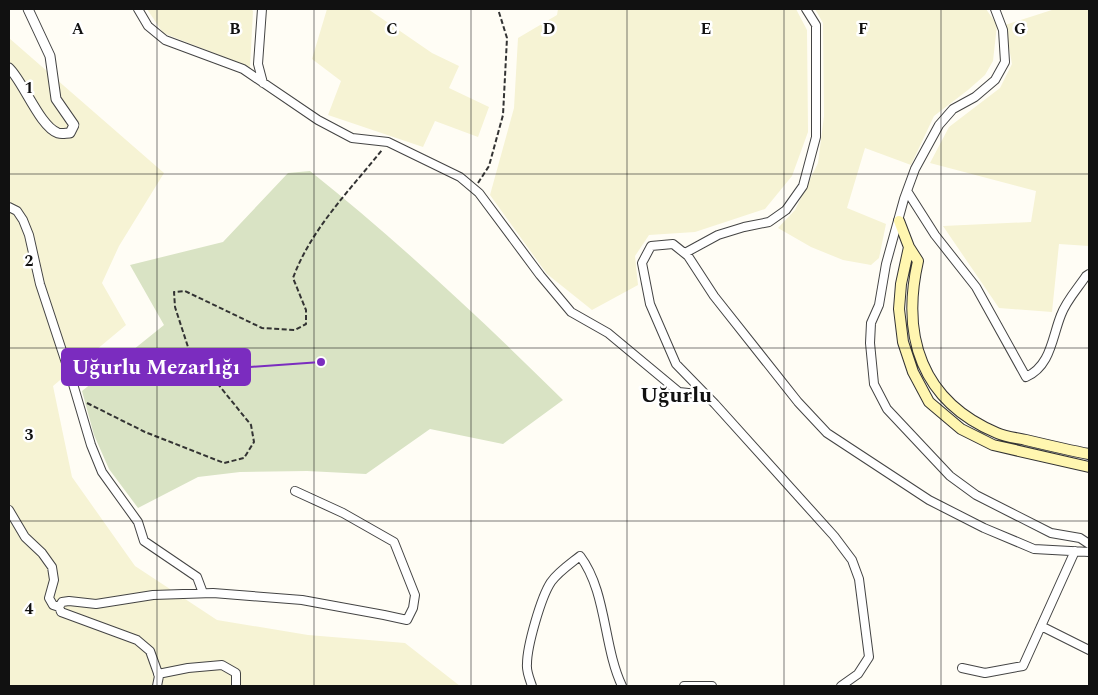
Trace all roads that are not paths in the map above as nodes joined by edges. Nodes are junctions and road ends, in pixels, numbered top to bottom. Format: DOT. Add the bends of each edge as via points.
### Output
graph roads {
  1 [pos="28,9"];
  2 [pos="138,9"];
  3 [pos="262,9"];
  4 [pos="806,9"];
  5 [pos="995,9"];
  6 [pos="9,68"];
  7 [pos="263,83"];
  8 [pos="907,190"];
  9 [pos="9,207"];
  10 [pos="899,221"];
  11 [pos="909,247"];
  12 [pos="685,253"];
  13 [pos="1089,274"];
  14 [pos="707,395"];
  15 [pos="1089,454"];
  16 [pos="1089,467"];
  17 [pos="295,491"];
  18 [pos="9,510"];
  19 [pos="1089,544"];
  20 [pos="1075,552"];
  21 [pos="1089,552"];
  22 [pos="202,593"];
  23 [pos="59,607"];
  24 [pos="1041,626"];
  25 [pos="1089,650"];
  26 [pos="962,668"];
  27 [pos="158,674"];
  28 [pos="157,686"];
  29 [pos="236,686"];
  30 [pos="532,686"];
  31 [pos="622,686"];
  32 [pos="684,686"];
  33 [pos="712,686"];
  34 [pos="841,686"];
  1 -- 6 [label="street" via="50,56 56,99 74,125 70,133 59,133 47,124"];
  2 -- 7 [label="street" via="148,26 165,40 243,69"];
  3 -- 7 [label="street" via="258,64"];
  4 -- 12 [label="street" via="816,25 816,137 803,186 786,210 769,222 718,235"];
  5 -- 8 [label="street" via="1003,30 1005,62 995,80 954,109 939,125"];
  7 -- 14 [label="street" via="318,120 352,138 388,142 460,177 479,193 571,312 608,333 679,392"];
  8 -- 10 [label="street"];
  8 -- 13 [label="street" via="935,235 976,288 1026,377 1036,373 1046,359 1061,314"];
  9 -- 22 [label="street" via="17,211 29,235 40,284 102,472 138,522 144,541 197,577"];
  10 -- 11 [label="main road"];
  10 -- 19 [label="street" via="886,264 879,305 870,323 874,384 887,409 950,476 976,495 1051,533 1080,538"];
  11 -- 15 [label="main road" via="918,261 911,308 915,339 924,367 939,394 968,418 998,434"];
  11 -- 16 [label="main road" via="899,309 903,342 913,372 929,402 961,428 994,446"];
  12 -- 14 [label="street" via="674,244 651,246 642,263 650,304 676,364"];
  12 -- 20 [label="street" via="732,319 827,433 929,500 984,528 1034,549"];
  14 -- 34 [label="street" via="852,560 859,579 869,657 858,674"];
  17 -- 22 [label="street" via="394,542 415,595 407,620 302,600"];
  18 -- 23 [label="street" via="25,537 52,567 54,580 49,598 53,605"];
  20 -- 21 [label="street"];
  20 -- 24 [label="street"];
  22 -- 23 [label="street" via="153,595 96,604 69,601 62,602"];
  23 -- 27 [label="street" via="68,615 138,640 150,651"];
  24 -- 25 [label="street"];
  24 -- 26 [label="street" via="1023,666 985,673"];
  27 -- 28 [label="street"];
  27 -- 29 [label="street" via="222,665 236,672"];
  30 -- 31 [label="street" via="526,665 540,610 551,582 580,556 592,580 613,664"];
  32 -- 33 [label="street"];
}
